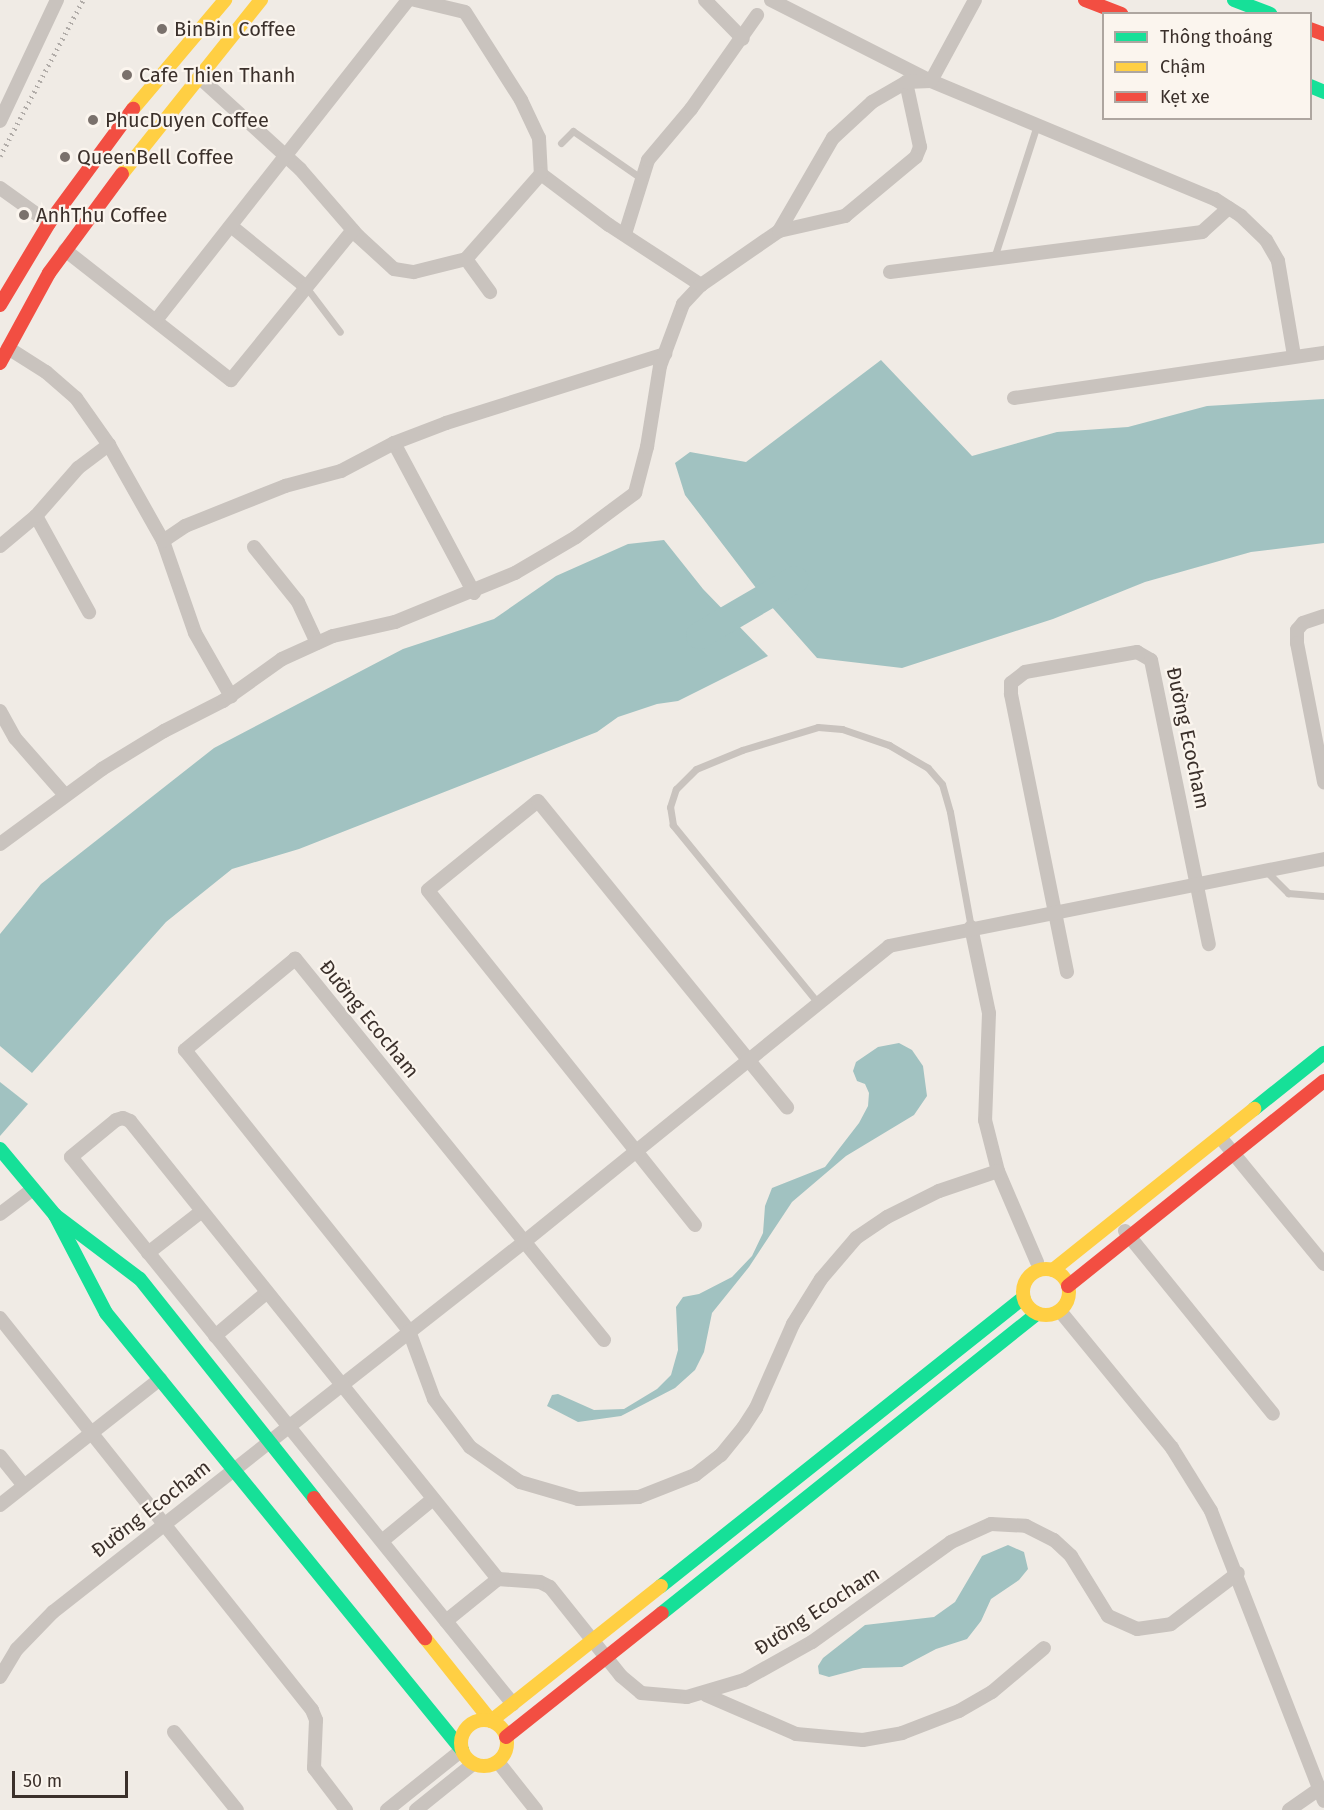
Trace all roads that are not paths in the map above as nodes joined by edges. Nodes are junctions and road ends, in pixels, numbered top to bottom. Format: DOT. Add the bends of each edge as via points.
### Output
graph roads {
  1 [pos="57,0"];
  2 [pos="225,0"];
  3 [pos="261,0"];
  4 [pos="408,0"];
  5 [pos="415,0"];
  6 [pos="705,0"];
  7 [pos="771,0"];
  8 [pos="975,0"];
  9 [pos="1086,0"];
  10 [pos="1234,0"];
  11 [pos="1116,12"];
  12 [pos="1265,12"];
  13 [pos="757,15"];
  14 [pos="743,39"];
  15 [pos="199,77"];
  16 [pos="930,81"];
  17 [pos="906,82"];
  18 [pos="3,105"];
  19 [pos="0,121"];
  20 [pos="1037,125"];
  21 [pos="561,143"];
  22 [pos="105,147"];
  23 [pos="286,157"];
  24 [pos="129,164"];
  25 [pos="541,174"];
  26 [pos="642,178"];
  27 [pos="0,188"];
  28 [pos="1229,208"];
  29 [pos="49,223"];
  30 [pos="231,225"];
  31 [pos="353,230"];
  32 [pos="779,231"];
  33 [pos="625,234"];
  34 [pos="65,250"];
  35 [pos="994,258"];
  36 [pos="466,259"];
  37 [pos="890,272"];
  38 [pos="701,285"];
  39 [pos="306,287"];
  40 [pos="490,292"];
  41 [pos="0,305"];
  42 [pos="157,320"];
  43 [pos="340,332"];
  44 [pos="8,348"];
  45 [pos="1324,353"];
  46 [pos="665,354"];
  47 [pos="1294,356"];
  48 [pos="0,363"];
  49 [pos="1014,399"];
  50 [pos="394,442"];
  51 [pos="109,445"];
  52 [pos="36,516"];
  53 [pos="163,541"];
  54 [pos="0,546"];
  55 [pos="254,547"];
  56 [pos="474,593"];
  57 [pos="89,612"];
  58 [pos="1324,616"];
  59 [pos="317,643"];
  60 [pos="227,699"];
  61 [pos="0,711"];
  62 [pos="1324,782"];
  63 [pos="64,794"];
  64 [pos="0,844"];
  65 [pos="1324,859"];
  66 [pos="1265,870"];
  67 [pos="1198,883"];
  68 [pos="1324,896"];
  69 [pos="1055,912"];
  70 [pos="970,927"];
  71 [pos="1209,944"];
  72 [pos="1067,972"];
  73 [pos="818,1004"];
  74 [pos="1324,1053"];
  75 [pos="749,1060"];
  76 [pos="1324,1081"];
  77 [pos="787,1107"];
  78 [pos="1220,1137"];
  79 [pos="0,1149"];
  80 [pos="636,1152"];
  81 [pos="1234,1155"];
  82 [pos="998,1171"];
  83 [pos="33,1189"];
  84 [pos="202,1211"];
  85 [pos="0,1214"];
  86 [pos="55,1215"];
  87 [pos="1116,1220"];
  88 [pos="695,1225"];
  89 [pos="1131,1238"];
  90 [pos="524,1242"];
  91 [pos="148,1253"];
  92 [pos="1037,1262"];
  93 [pos="1324,1264"];
  94 [pos="1053,1270"];
  95 [pos="1068,1286"];
  96 [pos="266,1293"];
  97 [pos="1023,1298"];
  98 [pos="1060,1311"];
  99 [pos="1037,1314"];
  100 [pos="0,1318"];
  101 [pos="409,1331"];
  102 [pos="215,1336"];
  103 [pos="604,1340"];
  104 [pos="160,1379"];
  105 [pos="340,1385"];
  106 [pos="1273,1413"];
  107 [pos="289,1426"];
  108 [pos="91,1432"];
  109 [pos="269,1441"];
  110 [pos="0,1456"];
  111 [pos="233,1470"];
  112 [pos="24,1486"];
  113 [pos="433,1499"];
  114 [pos="0,1504"];
  115 [pos="164,1524"];
  116 [pos="382,1541"];
  117 [pos="1238,1573"];
  118 [pos="498,1579"];
  119 [pos="446,1621"];
  120 [pos="593,1640"];
  121 [pos="1044,1648"];
  122 [pos="606,1658"];
  123 [pos="0,1677"];
  124 [pos="706,1695"];
  125 [pos="513,1704"];
  126 [pos="491,1721"];
  127 [pos="174,1732"];
  128 [pos="506,1737"];
  129 [pos="462,1750"];
  130 [pos="498,1762"];
  131 [pos="473,1764"];
  132 [pos="1321,1795"];
  133 [pos="237,1810"];
  134 [pos="346,1810"];
  135 [pos="387,1810"];
  136 [pos="416,1810"];
  137 [pos="537,1810"];
  138 [pos="1288,1810"];
  1 -- 18 [label="street"];
  2 -- 22 [label="main road"];
  3 -- 15 [label="main road"];
  4 -- 23 [label="street"];
  5 -- 25 [label="street" via="465,12 521,100 539,138"];
  6 -- 14 [label="street"];
  7 -- 16 [label="street"];
  8 -- 16 [label="street"];
  9 -- 11 [label="main road"];
  10 -- 12 [label="main road"];
  13 -- 14 [label="street"];
  14 -- 26 [label="street" via="648,160"];
  15 -- 23 [label="street"];
  15 -- 24 [label="main road"];
  16 -- 17 [label="street"];
  16 -- 20 [label="street"];
  17 -- 32 [label="street" via="873,102 832,138"];
  17 -- 32 [label="street" via="920,147 916,157 845,216"];
  18 -- 19 [label="street"];
  20 -- 28 [label="street"];
  20 -- 35 [label="lane"];
  21 -- 26 [label="lane" via="573,131"];
  22 -- 24 [label="main road"];
  22 -- 29 [label="main road"];
  23 -- 30 [label="street"];
  23 -- 31 [label="street"];
  24 -- 34 [label="main road"];
  25 -- 33 [label="street"];
  25 -- 36 [label="street"];
  26 -- 33 [label="street"];
  27 -- 29 [label="street"];
  28 -- 35 [label="street" via="1202,232"];
  28 -- 47 [label="street" via="1266,240 1278,261"];
  29 -- 41 [label="main road"];
  30 -- 39 [label="street"];
  30 -- 42 [label="street"];
  31 -- 36 [label="street" via="383,260 406,273"];
  31 -- 39 [label="street"];
  32 -- 38 [label="street"];
  33 -- 38 [label="street"];
  34 -- 42 [label="street"];
  34 -- 44 [label="main road"];
  35 -- 37 [label="street"];
  36 -- 40 [label="street"];
  38 -- 46 [label="street" via="683,304"];
  39 -- 42 [label="street" via="231,380"];
  39 -- 43 [label="lane"];
  44 -- 48 [label="main road"];
  44 -- 51 [label="street" via="46,372 76,398"];
  45 -- 47 [label="street"];
  46 -- 50 [label="street"];
  46 -- 56 [label="street" via="635,493 576,537"];
  47 -- 49 [label="street"];
  50 -- 53 [label="street" via="341,471 285,486 185,526"];
  50 -- 56 [label="street"];
  51 -- 52 [label="street" via="64,480"];
  51 -- 53 [label="street"];
  52 -- 54 [label="street"];
  52 -- 57 [label="street"];
  53 -- 60 [label="street" via="195,633"];
  55 -- 59 [label="street" via="298,602"];
  56 -- 59 [label="street" via="394,622 358,627"];
  58 -- 62 [label="street" via="1303,623 1297,630"];
  59 -- 60 [label="street" via="282,659"];
  60 -- 63 [label="street" via="164,730"];
  61 -- 63 [label="street" via="15,738"];
  63 -- 64 [label="street"];
  65 -- 66 [label="street, Đường Ecocham"];
  66 -- 67 [label="street, Đường Ecocham"];
  66 -- 68 [label="lane" via="1288,893"];
  67 -- 69 [label="street, Đường Ecocham"];
  67 -- 69 [label="street, Đường Ecocham" via="1151,660 1137,652 1026,672 1011,683 1011,694"];
  67 -- 71 [label="street, Đường Ecocham"];
  69 -- 70 [label="street, Đường Ecocham"];
  69 -- 72 [label="street, Đường Ecocham"];
  70 -- 73 [label="street, Đường Ecocham" via="890,946"];
  70 -- 73 [label="lane" via="942,784 928,768 889,745 842,729 818,727 796,731 696,770 676,789 670,807 673,825"];
  70 -- 82 [label="street" via="988,1014 985,1120"];
  73 -- 75 [label="street, Đường Ecocham"];
  74 -- 78 [label="main road"];
  75 -- 77 [label="street"];
  75 -- 80 [label="street, Đường Ecocham"];
  75 -- 80 [label="street" via="538,801 428,890"];
  76 -- 81 [label="main road"];
  78 -- 81 [label="street"];
  78 -- 87 [label="main road"];
  79 -- 83 [label="main road"];
  80 -- 88 [label="street"];
  80 -- 90 [label="street, Đường Ecocham"];
  81 -- 89 [label="main road"];
  81 -- 93 [label="street"];
  82 -- 92 [label="street"];
  82 -- 101 [label="street, Đường Ecocham" via="939,1191 856,1238 821,1280 793,1324 756,1408 721,1455 695,1476 639,1497 588,1500 548,1493 493,1466 470,1447 444,1416 423,1373"];
  83 -- 85 [label="street"];
  83 -- 86 [label="main road"];
  84 -- 91 [label="street"];
  84 -- 91 [label="street" via="126,1119 116,1120 71,1157"];
  84 -- 96 [label="street"];
  86 -- 104 [label="main road" via="106,1313"];
  86 -- 109 [label="main road" via="140,1280"];
  87 -- 89 [label="street"];
  87 -- 94 [label="main road"];
  89 -- 95 [label="main road"];
  89 -- 106 [label="street"];
  90 -- 101 [label="street, Đường Ecocham"];
  90 -- 101 [label="street, Đường Ecocham" via="295,959 185,1050"];
  90 -- 103 [label="street, Đường Ecocham"];
  91 -- 102 [label="street"];
  94 -- 95 [label="main road"];
  94 -- 97 [label="main road" via="1040,1270 1029,1277"];
  95 -- 98 [label="main road" via="1068,1299"];
  96 -- 102 [label="street"];
  96 -- 105 [label="street"];
  97 -- 99 [label="main road"];
  97 -- 120 [label="main road"];
  98 -- 99 [label="main road"];
  98 -- 117 [label="street" via="1186,1468 1211,1511"];
  99 -- 122 [label="main road"];
  100 -- 108 [label="street"];
  101 -- 105 [label="street, Đường Ecocham"];
  102 -- 107 [label="street"];
  104 -- 108 [label="street"];
  104 -- 111 [label="main road"];
  105 -- 107 [label="street, Đường Ecocham"];
  105 -- 113 [label="street"];
  107 -- 109 [label="street, Đường Ecocham"];
  107 -- 116 [label="street"];
  108 -- 112 [label="street"];
  108 -- 115 [label="street"];
  109 -- 111 [label="street, Đường Ecocham"];
  109 -- 126 [label="main road"];
  110 -- 112 [label="street"];
  111 -- 115 [label="street, Đường Ecocham"];
  111 -- 129 [label="main road"];
  112 -- 114 [label="street"];
  113 -- 116 [label="street"];
  113 -- 118 [label="street"];
  115 -- 123 [label="street, Đường Ecocham" via="40,1623 16,1649"];
  115 -- 134 [label="street" via="312,1710 316,1720 314,1768"];
  116 -- 119 [label="street"];
  117 -- 124 [label="street, Đường Ecocham" via="1171,1624 1148,1630 1131,1628 1104,1612 1071,1556 1054,1540 1026,1526 990,1524 951,1542 790,1656"];
  117 -- 132 [label="street"];
  118 -- 119 [label="street"];
  118 -- 120 [label="street, Đường Ecocham" via="546,1583"];
  119 -- 125 [label="street"];
  120 -- 122 [label="street, Đường Ecocham"];
  120 -- 125 [label="main road"];
  121 -- 124 [label="street" via="992,1692 959,1711 902,1733 863,1740 795,1734"];
  122 -- 124 [label="street, Đường Ecocham" via="641,1693 669,1698"];
  122 -- 128 [label="main road"];
  125 -- 126 [label="main road"];
  126 -- 128 [label="main road"];
  126 -- 129 [label="main road" via="469,1725 462,1737"];
  127 -- 133 [label="street"];
  128 -- 130 [label="main road" via="506,1750"];
  129 -- 131 [label="main road"];
  129 -- 135 [label="street"];
  130 -- 131 [label="main road" via="488,1766"];
  130 -- 137 [label="street"];
  131 -- 136 [label="street"];
  132 -- 138 [label="street"];
}
